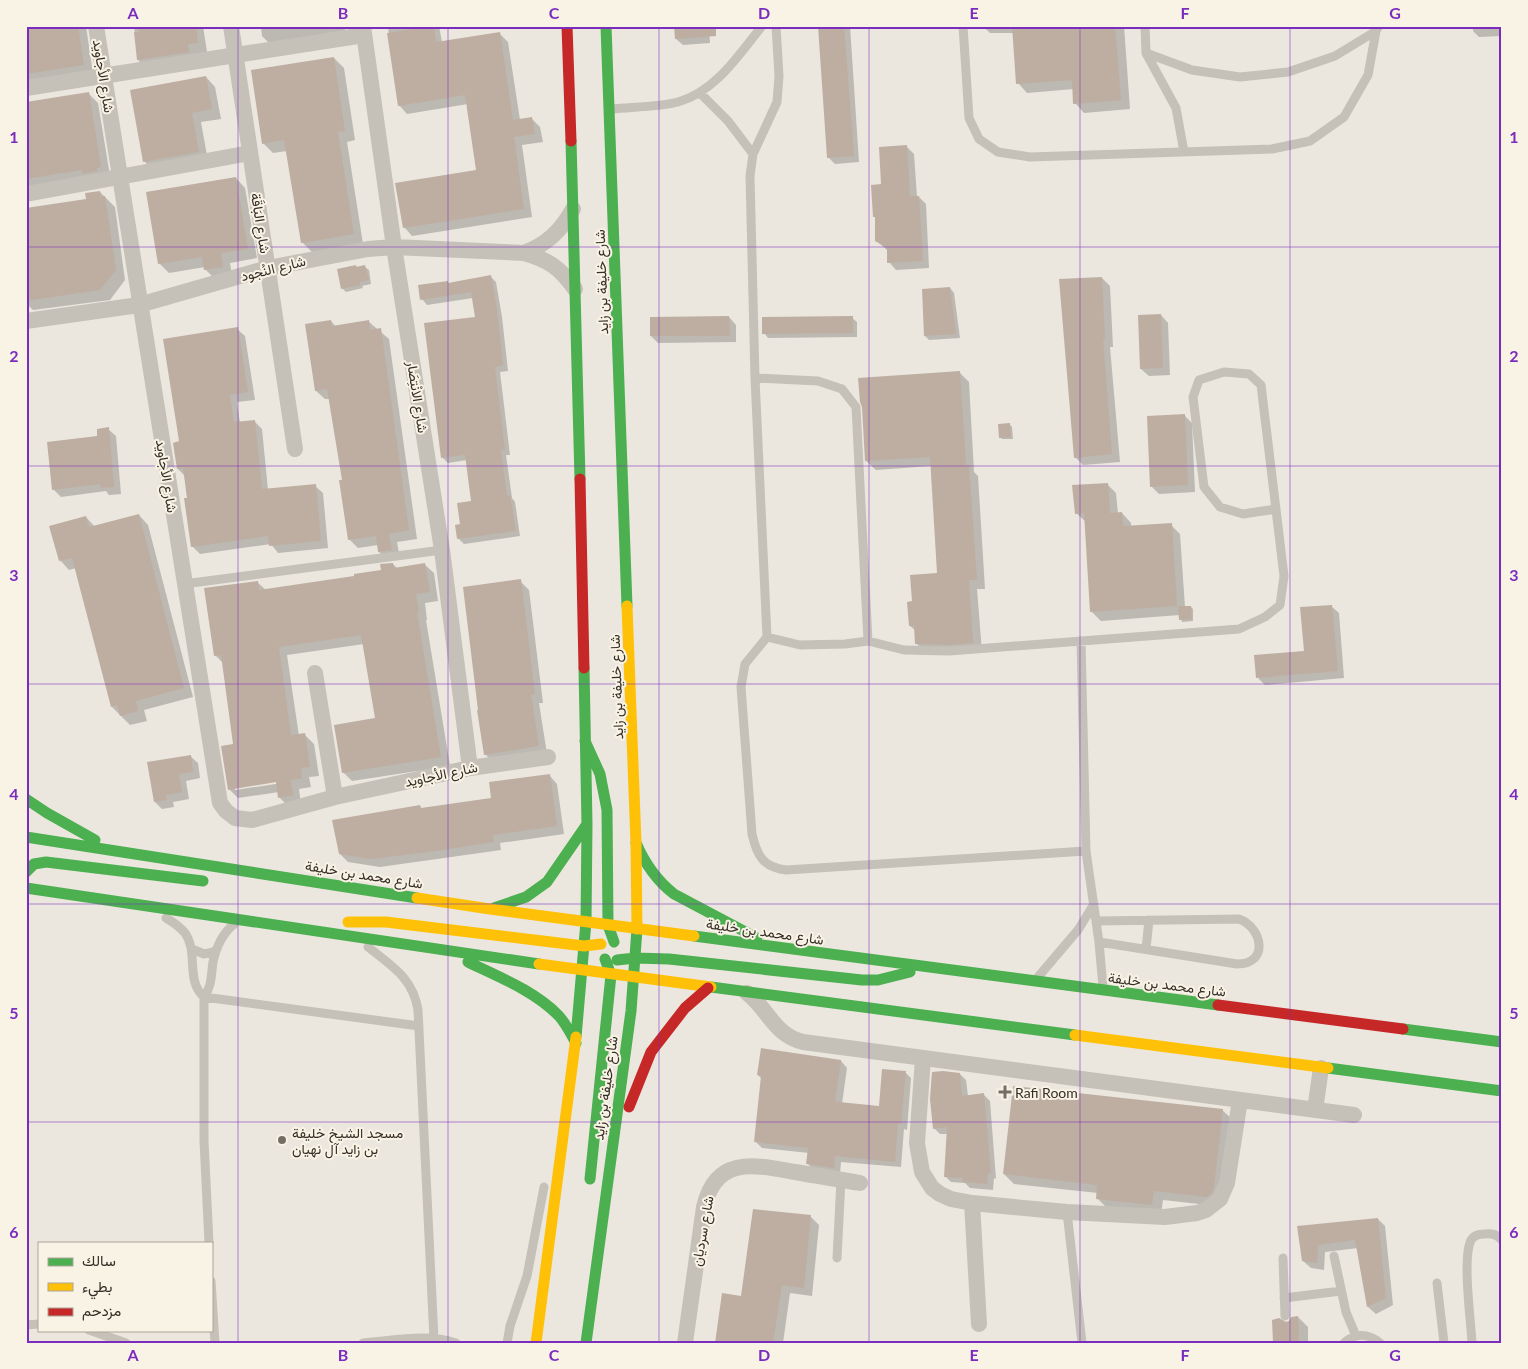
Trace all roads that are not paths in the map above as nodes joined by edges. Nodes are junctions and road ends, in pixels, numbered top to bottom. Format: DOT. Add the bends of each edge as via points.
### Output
graph roads {
  1 [pos="96,26"];
  2 [pos="231,26"];
  3 [pos="567,26"];
  4 [pos="606,26"];
  5 [pos="762,26"];
  6 [pos="776,26"];
  7 [pos="963,26"];
  8 [pos="1145,26"];
  9 [pos="1378,28"];
  10 [pos="363,31"];
  11 [pos="1146,54"];
  12 [pos="235,55"];
  13 [pos="104,76"];
  14 [pos="26,88"];
  15 [pos="700,93"];
  16 [pos="610,109"];
  17 [pos="1184,152"];
  18 [pos="250,154"];
  19 [pos="753,154"];
  20 [pos="120,176"];
  21 [pos="26,194"];
  22 [pos="574,208"];
  23 [pos="394,247"];
  24 [pos="524,253"];
  25 [pos="268,268"];
  26 [pos="575,290"];
  27 [pos="140,305"];
  28 [pos="26,321"];
  29 [pos="755,378"];
  30 [pos="295,449"];
  31 [pos="1276,510"];
  32 [pos="442,550"];
  33 [pos="184,584"];
  34 [pos="767,637"];
  35 [pos="868,641"];
  36 [pos="1081,641"];
  37 [pos="315,673"];
  38 [pos="585,741"];
  39 [pos="548,757"];
  40 [pos="470,768"];
  41 [pos="335,797"];
  42 [pos="26,799"];
  43 [pos="586,824"];
  44 [pos="26,837"];
  45 [pos="636,844"];
  46 [pos="117,850"];
  47 [pos="1086,851"];
  48 [pos="248,871"];
  49 [pos="26,872"];
  50 [pos="26,888"];
  51 [pos="1094,904"];
  52 [pos="150,906"];
  53 [pos="490,909"];
  54 [pos="239,920"];
  55 [pos="1149,920"];
  56 [pos="1096,921"];
  57 [pos="586,922"];
  58 [pos="608,925"];
  59 [pos="638,929"];
  60 [pos="313,931"];
  61 [pos="355,937"];
  62 [pos="613,940"];
  63 [pos="1099,942"];
  64 [pos="600,944"];
  65 [pos="584,946"];
  66 [pos="776,948"];
  67 [pos="192,949"];
  68 [pos="1146,950"];
  69 [pos="216,951"];
  70 [pos="447,951"];
  71 [pos="635,958"];
  72 [pos="621,959"];
  73 [pos="607,962"];
  74 [pos="922,967"];
  75 [pos="582,971"];
  76 [pos="611,975"];
  77 [pos="634,978"];
  78 [pos="1034,982"];
  79 [pos="708,988"];
  80 [pos="1103,991"];
  81 [pos="747,993"];
  82 [pos="204,997"];
  83 [pos="419,1026"];
  84 [pos="1502,1042"];
  85 [pos="576,1043"];
  86 [pos="923,1058"];
  87 [pos="1320,1068"];
  88 [pos="1502,1091"];
  89 [pos="1240,1100"];
  90 [pos="1315,1110"];
  91 [pos="1354,1115"];
  92 [pos="563,1146"];
  93 [pos="612,1152"];
  94 [pos="841,1180"];
  95 [pos="860,1183"];
  96 [pos="591,1191"];
  97 [pos="972,1203"];
  98 [pos="593,1208"];
  99 [pos="1067,1212"];
  100 [pos="601,1233"];
  101 [pos="1502,1240"];
  102 [pos="209,1242"];
  103 [pos="1334,1256"];
  104 [pos="837,1258"];
  105 [pos="1283,1258"];
  106 [pos="1437,1283"];
  107 [pos="1342,1291"];
  108 [pos="212,1296"];
  109 [pos="1284,1298"];
  110 [pos="1285,1316"];
  111 [pos="979,1324"];
  112 [pos="96,1332"];
  113 [pos="1356,1336"];
  114 [pos="434,1338"];
  115 [pos="126,1343"];
  116 [pos="215,1343"];
  117 [pos="364,1343"];
  118 [pos="456,1343"];
  119 [pos="507,1343"];
  120 [pos="536,1343"];
  121 [pos="586,1343"];
  122 [pos="685,1343"];
  123 [pos="1082,1343"];
  124 [pos="1344,1343"];
  125 [pos="1380,1343"];
  126 [pos="1444,1343"];
  127 [pos="1472,1343"];
  1 -- 13 [label="street, شارع الأجاويد"];
  2 -- 12 [label="street, شارع البَاقَة"];
  3 -- 22 [label="main road, شارع خليفة بن زايد"];
  4 -- 16 [label="main road, شارع خليفة بن زايد"];
  5 -- 15 [label="lane" via="728,68"];
  6 -- 19 [label="lane" via="777,102"];
  7 -- 17 [label="lane" via="969,118 980,139 998,152 1030,157"];
  8 -- 11 [label="lane"];
  9 -- 11 [label="lane" via="1335,56 1288,72 1240,77 1192,70"];
  9 -- 17 [label="lane" via="1368,75 1344,117 1310,141 1272,149"];
  10 -- 12 [label="street"];
  10 -- 23 [label="street, شارع الانْتِصَار"];
  11 -- 17 [label="lane" via="1176,108"];
  12 -- 13 [label="street"];
  12 -- 18 [label="street, شارع البَاقَة"];
  13 -- 14 [label="street"];
  13 -- 20 [label="street, شارع الأجاويد"];
  15 -- 16 [label="lane" via="677,102"];
  15 -- 19 [label="lane" via="728,121"];
  16 -- 45 [label="main road, شارع خليفة بن زايد"];
  18 -- 20 [label="street"];
  18 -- 25 [label="street, شارع البَاقَة"];
  19 -- 29 [label="lane" via="750,176"];
  20 -- 21 [label="street"];
  20 -- 27 [label="street, شارع الأجاويد"];
  22 -- 24 [label="street, شارع النُجود" via="554,236"];
  22 -- 26 [label="main road, شارع خليفة بن زايد"];
  23 -- 24 [label="street, شارع النُجود"];
  23 -- 25 [label="street, شارع النُجود"];
  23 -- 32 [label="street, شارع الانْتِصَار"];
  24 -- 26 [label="street, شارع النُجود" via="554,265"];
  25 -- 27 [label="street, شارع النُجود"];
  25 -- 30 [label="street, شارع البَاقَة"];
  26 -- 38 [label="main road, شارع خليفة بن زايد"];
  27 -- 28 [label="street, شارع النُجود"];
  27 -- 33 [label="street, شارع الأجاويد"];
  29 -- 34 [label="lane"];
  29 -- 35 [label="lane" via="818,381 842,389 856,407"];
  31 -- 31 [label="lane" via="1261,385 1249,374 1224,372 1199,380 1192,397 1204,487 1220,506 1243,514"];
  31 -- 36 [label="lane" via="1284,576 1280,605 1265,617 1240,629"];
  32 -- 33 [label="lane"];
  32 -- 40 [label="street, شارع الانْتِصَار"];
  33 -- 41 [label="street, شارع الأجاويد" via="220,803 235,818 252,820"];
  34 -- 35 [label="lane" via="800,645"];
  34 -- 47 [label="lane" via="745,664 740,687 752,834 755,847 765,863 786,870"];
  35 -- 36 [label="lane" via="904,650"];
  36 -- 47 [label="lane"];
  37 -- 41 [label="street"];
  38 -- 43 [label="main road, شارع خليفة بن زايد"];
  38 -- 58 [label="main road" via="600,774 607,810"];
  39 -- 40 [label="street, شارع الأجاويد"];
  40 -- 41 [label="street, شارع الأجاويد"];
  42 -- 46 [label="main road" via="70,827"];
  43 -- 53 [label="main road" via="547,882 514,902"];
  43 -- 57 [label="main road, شارع خليفة بن زايد"];
  44 -- 46 [label="main road, شارع محمد بن خليفة"];
  45 -- 59 [label="main road, شارع خليفة بن زايد"];
  45 -- 66 [label="main road" via="651,872 664,887"];
  46 -- 48 [label="main road, شارع محمد بن خليفة"];
  47 -- 51 [label="lane"];
  48 -- 49 [label="main road" via="217,880 192,881 46,862 34,864"];
  48 -- 53 [label="main road, شارع محمد بن خليفة"];
  50 -- 52 [label="main road"];
  51 -- 56 [label="lane"];
  51 -- 78 [label="lane" via="1078,930"];
  52 -- 54 [label="main road"];
  52 -- 67 [label="lane" via="184,932"];
  53 -- 57 [label="main road, شارع محمد بن خليفة"];
  54 -- 60 [label="main road"];
  54 -- 69 [label="lane" via="225,934"];
  55 -- 56 [label="lane"];
  55 -- 68 [label="lane"];
  55 -- 68 [label="lane" via="1239,919 1249,924 1260,943 1254,960 1246,964"];
  56 -- 63 [label="lane"];
  57 -- 58 [label="main road, شارع محمد بن خليفة"];
  57 -- 64 [label="main road"];
  57 -- 65 [label="main road, شارع خليفة بن زايد"];
  58 -- 59 [label="main road, شارع محمد بن خليفة"];
  58 -- 62 [label="main road"];
  59 -- 62 [label="main road"];
  59 -- 66 [label="main road, شارع محمد بن خليفة"];
  59 -- 71 [label="main road, شارع خليفة بن زايد"];
  60 -- 61 [label="main road"];
  60 -- 65 [label="main road" via="334,923 386,922"];
  61 -- 70 [label="main road"];
  61 -- 83 [label="lane" via="408,983 416,1001"];
  62 -- 64 [label="main road"];
  62 -- 72 [label="main road"];
  63 -- 68 [label="lane"];
  63 -- 80 [label="lane"];
  64 -- 65 [label="main road"];
  64 -- 73 [label="main road"];
  65 -- 75 [label="main road, شارع خليفة بن زايد"];
  66 -- 74 [label="main road, شارع محمد بن خليفة"];
  67 -- 69 [label="lane" via="204,954"];
  67 -- 82 [label="lane" via="194,984"];
  69 -- 82 [label="lane" via="210,987"];
  70 -- 75 [label="main road"];
  70 -- 85 [label="main road" via="517,987 553,1011 565,1023"];
  71 -- 72 [label="main road"];
  71 -- 74 [label="main road" via="862,980 893,977"];
  71 -- 77 [label="main road, شارع خليفة بن زايد"];
  72 -- 73 [label="main road"];
  72 -- 77 [label="main road"];
  73 -- 75 [label="main road"];
  73 -- 76 [label="main road"];
  74 -- 78 [label="main road, شارع محمد بن خليفة"];
  75 -- 76 [label="main road"];
  75 -- 85 [label="main road, شارع خليفة بن زايد"];
  76 -- 77 [label="main road"];
  76 -- 96 [label="main road"];
  77 -- 79 [label="main road"];
  77 -- 93 [label="main road, شارع خليفة بن زايد"];
  78 -- 80 [label="main road, شارع محمد بن خليفة"];
  79 -- 81 [label="main road"];
  79 -- 93 [label="main road" via="685,1008 651,1052"];
  80 -- 84 [label="main road, شارع محمد بن خليفة"];
  81 -- 86 [label="street" via="778,1029 796,1040"];
  81 -- 87 [label="main road"];
  82 -- 83 [label="lane"];
  82 -- 102 [label="lane" via="204,1141"];
  83 -- 114 [label="lane"];
  85 -- 92 [label="main road, شارع خليفة بن زايد"];
  86 -- 89 [label="street"];
  86 -- 97 [label="street" via="917,1143 922,1172 940,1194"];
  87 -- 88 [label="main road"];
  87 -- 90 [label="street"];
  89 -- 90 [label="street"];
  89 -- 99 [label="street" via="1227,1183 1220,1199 1206,1210 1165,1217"];
  90 -- 91 [label="street"];
  92 -- 119 [label="lane" via="541,1199 527,1276"];
  92 -- 120 [label="main road, شارع خليفة بن زايد"];
  93 -- 100 [label="main road, شارع خليفة بن زايد"];
  94 -- 95 [label="street, شارع سرديان"];
  94 -- 104 [label="lane"];
  94 -- 122 [label="street, شارع سرديان" via="753,1165 735,1168 719,1177 709,1191 704,1207"];
  97 -- 99 [label="street"];
  97 -- 111 [label="street"];
  98 -- 100 [label="main road"];
  99 -- 123 [label="lane"];
  100 -- 121 [label="main road, شارع خليفة بن زايد"];
  101 -- 127 [label="lane" via="1491,1233 1479,1234 1470,1243 1467,1264"];
  103 -- 107 [label="lane"];
  105 -- 109 [label="lane"];
  106 -- 126 [label="lane"];
  107 -- 109 [label="lane"];
  107 -- 113 [label="lane"];
  108 -- 116 [label="lane"];
  109 -- 110 [label="lane"];
  112 -- 115 [label="lane"];
  113 -- 124 [label="lane"];
  113 -- 125 [label="lane" via="1374,1338"];
  114 -- 117 [label="lane"];
  114 -- 118 [label="lane"];
}
